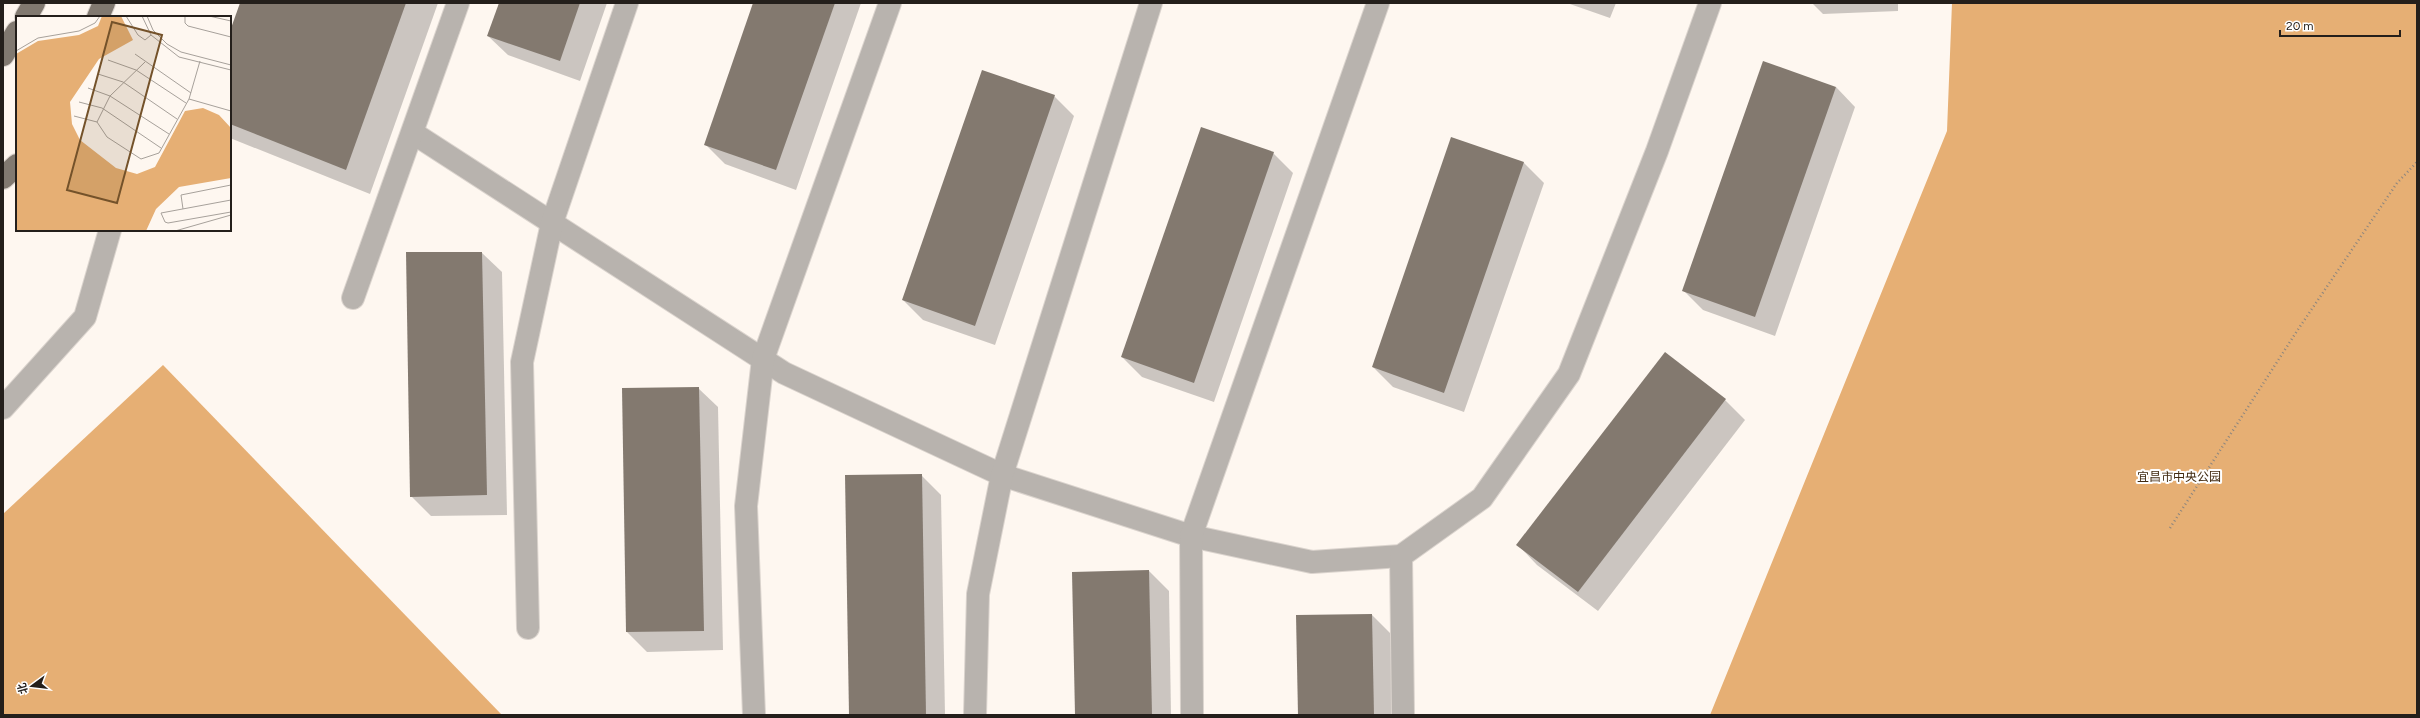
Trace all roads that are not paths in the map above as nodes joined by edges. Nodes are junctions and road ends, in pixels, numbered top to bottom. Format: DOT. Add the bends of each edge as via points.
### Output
graph roads {
  1 [pos="34,3"];
  2 [pos="104,3"];
  3 [pos="458,3"];
  4 [pos="627,3"];
  5 [pos="890,3"];
  6 [pos="1151,3"];
  7 [pos="1378,3"];
  8 [pos="1710,3"];
  9 [pos="27,16"];
  10 [pos="98,16"];
  11 [pos="16,34"];
  12 [pos="3,54"];
  13 [pos="413,133"];
  14 [pos="16,166"];
  15 [pos="3,178"];
  16 [pos="552,223"];
  17 [pos="110,231"];
  18 [pos="352,298"];
  19 [pos="763,359"];
  20 [pos="3,408"];
  21 [pos="1002,475"];
  22 [pos="1191,536"];
  23 [pos="1401,556"];
  24 [pos="528,628"];
  25 [pos="754,715"];
  26 [pos="976,715"];
  27 [pos="1192,715"];
  28 [pos="1403,715"];
  1 -- 9 [label="main road"];
  2 -- 10 [label="main road"];
  3 -- 13 [label="street"];
  4 -- 16 [label="street"];
  5 -- 19 [label="street"];
  6 -- 21 [label="street"];
  7 -- 22 [label="street"];
  8 -- 23 [label="street" via="1657,151 1569,374 1482,498"];
  11 -- 12 [label="main road"];
  13 -- 16 [label="street"];
  13 -- 18 [label="street"];
  14 -- 15 [label="main road"];
  16 -- 19 [label="street"];
  16 -- 24 [label="street" via="522,362"];
  17 -- 20 [label="street" via="85,317"];
  19 -- 21 [label="street" via="784,372"];
  19 -- 25 [label="street" via="746,506"];
  21 -- 22 [label="street"];
  21 -- 26 [label="street" via="978,594"];
  22 -- 23 [label="street" via="1312,562"];
  22 -- 27 [label="street"];
  23 -- 28 [label="street"];
}
